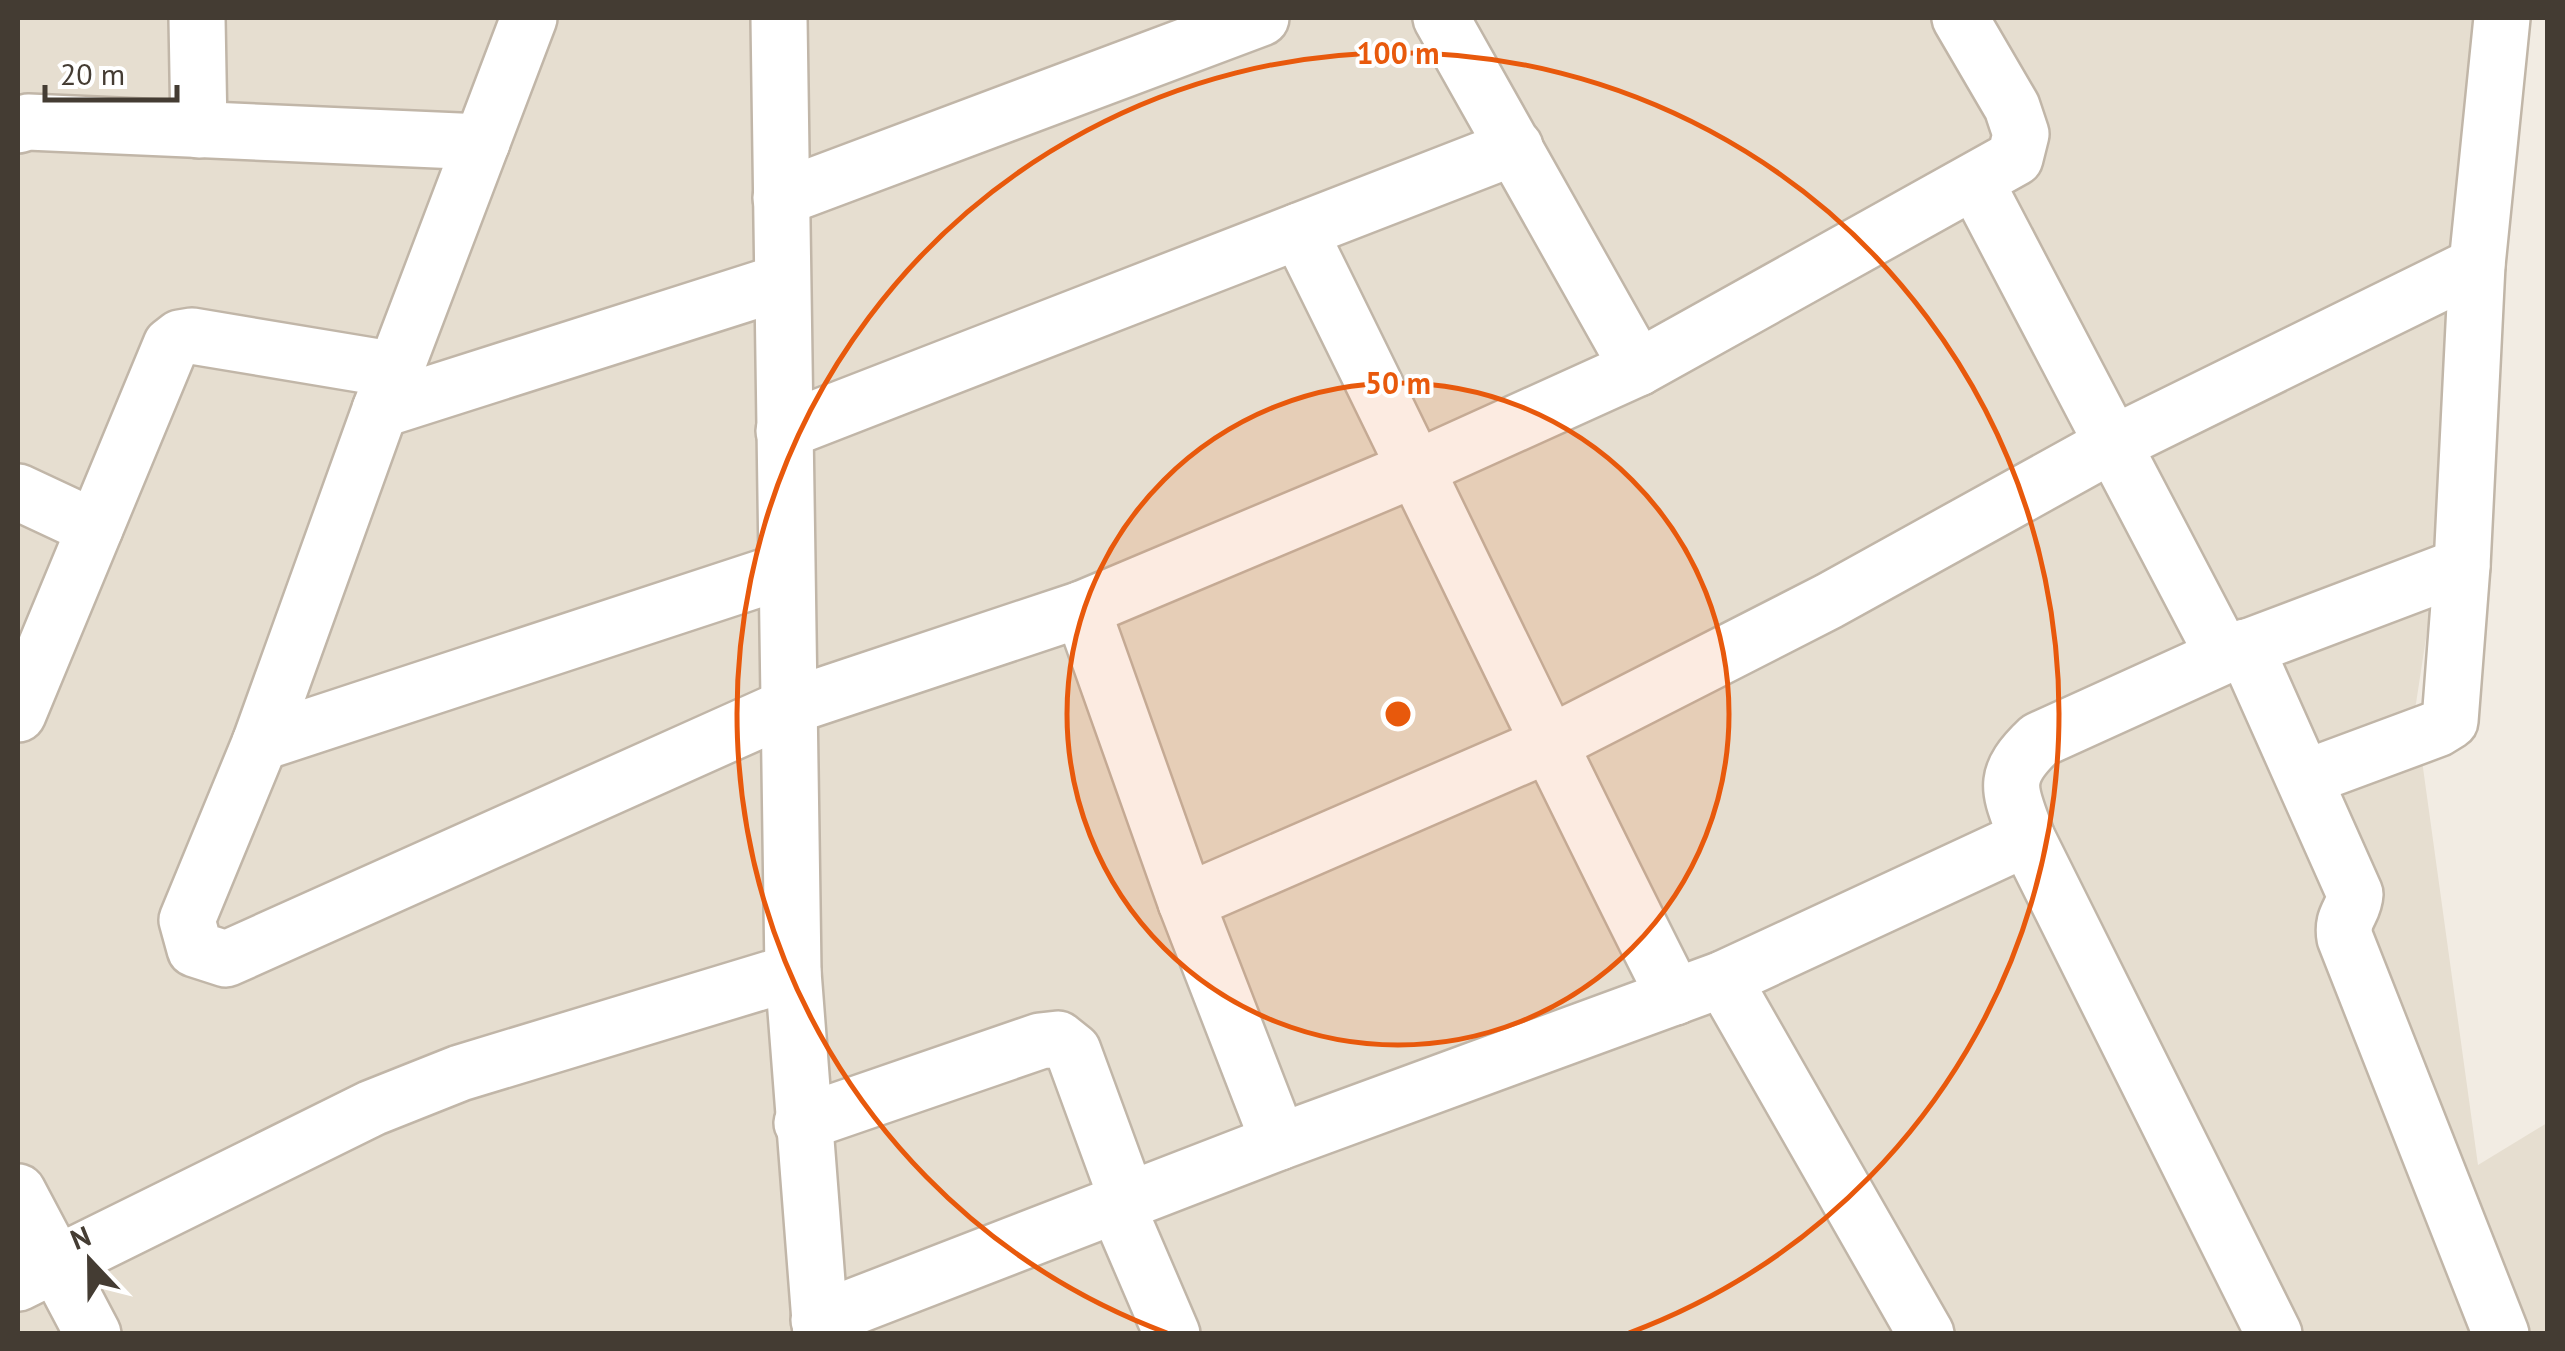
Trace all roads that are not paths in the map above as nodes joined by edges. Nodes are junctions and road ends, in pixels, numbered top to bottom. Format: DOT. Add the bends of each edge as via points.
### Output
graph roads {
  1 [pos="197,18"];
  2 [pos="529,18"];
  3 [pos="779,18"];
  4 [pos="1261,18"];
  5 [pos="1441,18"];
  6 [pos="1960,18"];
  7 [pos="2502,18"];
  8 [pos="18,126"];
  9 [pos="199,130"];
  10 [pos="482,142"];
  11 [pos="1514,148"];
  12 [pos="1974,181"];
  13 [pos="781,198"];
  14 [pos="1299,232"];
  15 [pos="2477,265"];
  16 [pos="782,282"];
  17 [pos="1638,368"];
  18 [pos="388,390"];
  19 [pos="784,431"];
  20 [pos="2112,445"];
  21 [pos="1417,468"];
  22 [pos="18,492"];
  23 [pos="94,528"];
  24 [pos="2462,566"];
  25 [pos="786,570"];
  26 [pos="1082,608"];
  27 [pos="2234,652"];
  28 [pos="788,708"];
  29 [pos="18,714"];
  30 [pos="260,742"];
  31 [pos="1547,745"];
  32 [pos="2305,778"];
  33 [pos="2027,838"];
  34 [pos="1186,902"];
  35 [pos="792,972"];
  36 [pos="1699,988"];
  37 [pos="802,1123"];
  38 [pos="1279,1142"];
  39 [pos="18,1192"];
  40 [pos="1123,1204"];
  41 [pos="37,1275"];
  42 [pos="820,1327"];
  43 [pos="93,1334"];
  44 [pos="1172,1334"];
  45 [pos="1926,1334"];
  46 [pos="2274,1334"];
  47 [pos="2501,1334"];
  1 -- 9 [label="street"];
  2 -- 10 [label="street"];
  3 -- 13 [label="street"];
  4 -- 13 [label="street"];
  5 -- 11 [label="street"];
  6 -- 12 [label="street" via="2022,134 2014,158"];
  7 -- 15 [label="street"];
  8 -- 9 [label="street"];
  9 -- 10 [label="street"];
  10 -- 18 [label="street"];
  11 -- 14 [label="street"];
  11 -- 17 [label="street"];
  12 -- 17 [label="street"];
  12 -- 20 [label="street"];
  13 -- 16 [label="street"];
  14 -- 19 [label="street"];
  14 -- 21 [label="street"];
  15 -- 20 [label="street"];
  15 -- 24 [label="street"];
  16 -- 18 [label="street"];
  16 -- 19 [label="street"];
  17 -- 21 [label="street"];
  18 -- 23 [label="street" via="180,338"];
  18 -- 30 [label="street"];
  19 -- 25 [label="street"];
  20 -- 27 [label="street"];
  20 -- 31 [label="street" via="1829,601"];
  21 -- 26 [label="street"];
  21 -- 31 [label="street"];
  22 -- 23 [label="street"];
  23 -- 29 [label="street"];
  24 -- 27 [label="street"];
  24 -- 32 [label="street" via="2450,721"];
  25 -- 28 [label="street"];
  25 -- 30 [label="street"];
  26 -- 28 [label="street"];
  26 -- 34 [label="street"];
  27 -- 32 [label="street"];
  27 -- 33 [label="street" via="2039,740 2017,761 2008,786"];
  28 -- 30 [label="street" via="226,959 195,950 188,920"];
  28 -- 35 [label="street"];
  31 -- 34 [label="street"];
  31 -- 36 [label="street"];
  32 -- 47 [label="street" via="2354,894 2342,923 2344,938"];
  33 -- 36 [label="street"];
  33 -- 46 [label="street"];
  34 -- 38 [label="street"];
  35 -- 37 [label="street"];
  35 -- 41 [label="street" via="460,1073 372,1108"];
  36 -- 38 [label="street"];
  36 -- 45 [label="street"];
  37 -- 40 [label="street" via="1058,1039 1073,1051"];
  37 -- 42 [label="street"];
  38 -- 40 [label="street"];
  39 -- 41 [label="street"];
  40 -- 42 [label="street"];
  40 -- 44 [label="street"];
  41 -- 43 [label="street"];
}
